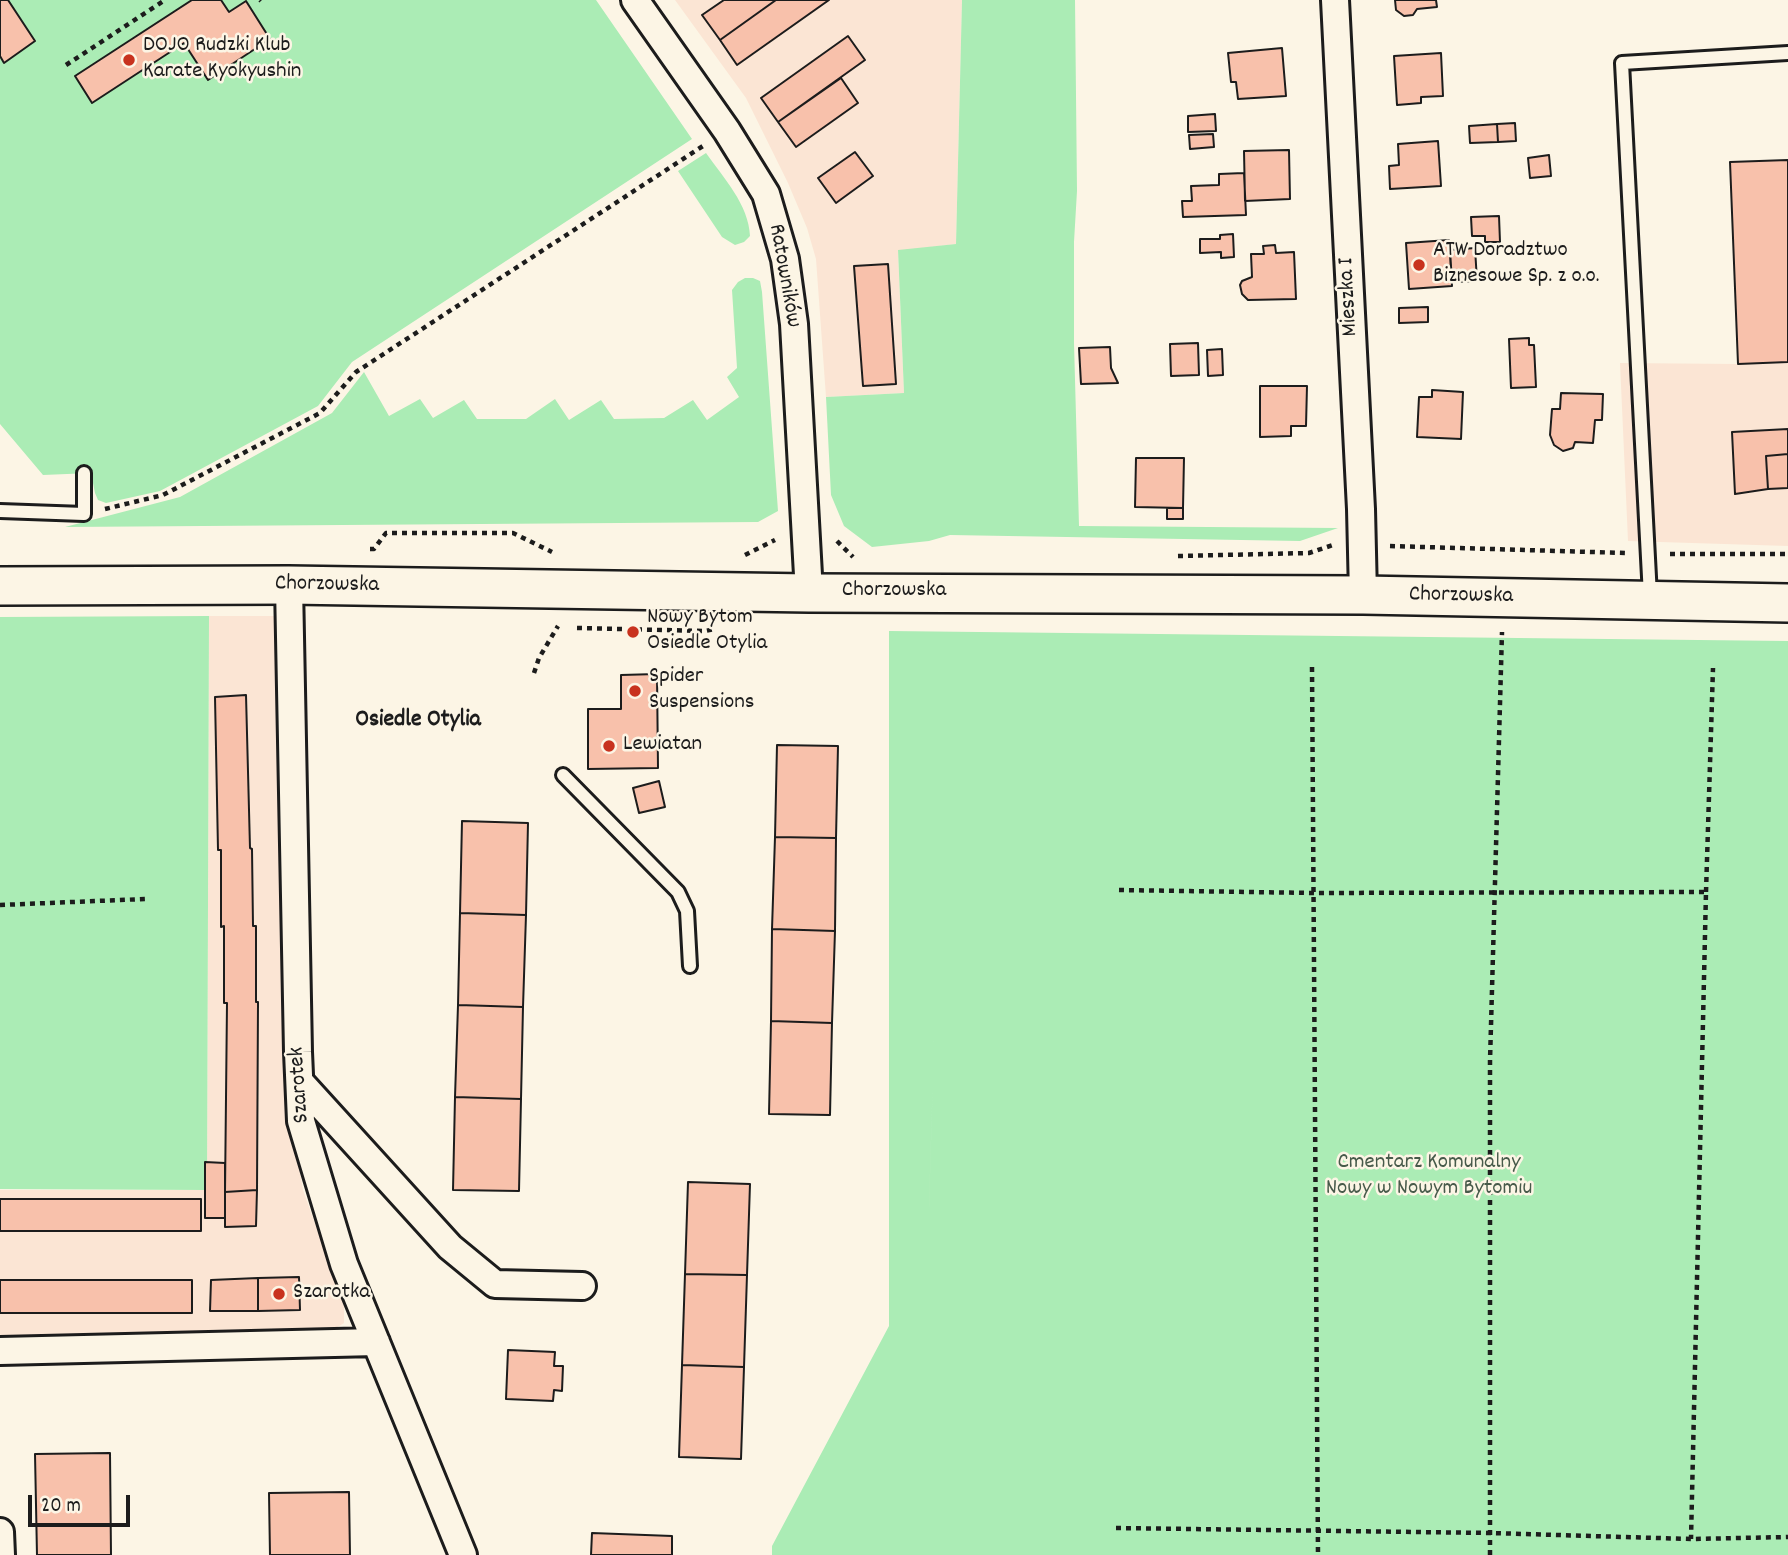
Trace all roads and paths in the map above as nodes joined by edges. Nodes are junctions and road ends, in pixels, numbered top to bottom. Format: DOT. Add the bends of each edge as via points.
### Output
graph roads {
  1 [pos="165,0"];
  2 [pos="635,0"];
  3 [pos="1335,0"];
  4 [pos="1788,54"];
  5 [pos="66,65"];
  6 [pos="708,143"];
  7 [pos="84,473"];
  8 [pos="0,511"];
  9 [pos="84,514"];
  10 [pos="835,539"];
  11 [pos="777,540"];
  12 [pos="360,549"];
  13 [pos="1659,554"];
  14 [pos="1788,554"];
  15 [pos="558,555"];
  16 [pos="745,555"];
  17 [pos="859,562"];
  18 [pos="289,585"];
  19 [pos="0,586"];
  20 [pos="810,593"];
  21 [pos="1363,595"];
  22 [pos="1503,597"];
  23 [pos="1651,600"];
  24 [pos="1788,603"];
  25 [pos="558,626"];
  26 [pos="1312,667"];
  27 [pos="1713,668"];
  28 [pos="534,673"];
  29 [pos="563,775"];
  30 [pos="1119,890"];
  31 [pos="1494,892"];
  32 [pos="1706,892"];
  33 [pos="1314,893"];
  34 [pos="145,899"];
  35 [pos="0,905"];
  36 [pos="690,965"];
  37 [pos="300,1082"];
  38 [pos="582,1286"];
  39 [pos="376,1342"];
  40 [pos="0,1351"];
  41 [pos="1116,1528"];
  42 [pos="1319,1530"];
  43 [pos="0,1532"];
  44 [pos="1490,1532"];
  45 [pos="1788,1537"];
  46 [pos="1691,1539"];
  47 [pos="1,1555"];
  48 [pos="463,1555"];
  49 [pos="1318,1555"];
  50 [pos="1490,1555"];
  1 -- 5 [label="path"];
  2 -- 20 [label="street, Ratowników" via="727,131 770,207 785,259 794,324"];
  3 -- 21 [label="street, Mieszka I"];
  4 -- 23 [label="lane" via="1622,63"];
  6 -- 9 [label="path" via="356,372 320,413 163,495"];
  7 -- 9 [label="lane"];
  8 -- 9 [label="lane"];
  10 -- 17 [label="path"];
  11 -- 16 [label="path"];
  12 -- 15 [label="path" via="374,549 386,533 513,533"];
  13 -- 14 [label="path"];
  18 -- 19 [label="street, Chorzowska"];
  18 -- 20 [label="street, Chorzowska"];
  18 -- 37 [label="street, Szarotek"];
  20 -- 21 [label="street, Chorzowska"];
  21 -- 22 [label="street, Chorzowska"];
  22 -- 23 [label="street, Chorzowska"];
  22 -- 31 [label="path"];
  23 -- 24 [label="street, Chorzowska"];
  25 -- 28 [label="path"];
  26 -- 33 [label="path"];
  27 -- 32 [label="path"];
  29 -- 36 [label="lane" via="678,891 687,911"];
  30 -- 33 [label="path"];
  31 -- 32 [label="path"];
  31 -- 33 [label="path"];
  31 -- 44 [label="path"];
  32 -- 46 [label="path"];
  33 -- 42 [label="path"];
  34 -- 35 [label="path"];
  37 -- 38 [label="street" via="450,1247 495,1284"];
  37 -- 39 [label="street, Szarotek" via="301,1121 344,1264"];
  39 -- 40 [label="street"];
  39 -- 48 [label="street, Szarotek"];
  41 -- 42 [label="path"];
  42 -- 44 [label="path"];
  42 -- 49 [label="path"];
  43 -- 47 [label="street"];
  44 -- 46 [label="path"];
  44 -- 50 [label="path"];
  45 -- 46 [label="path"];
}
